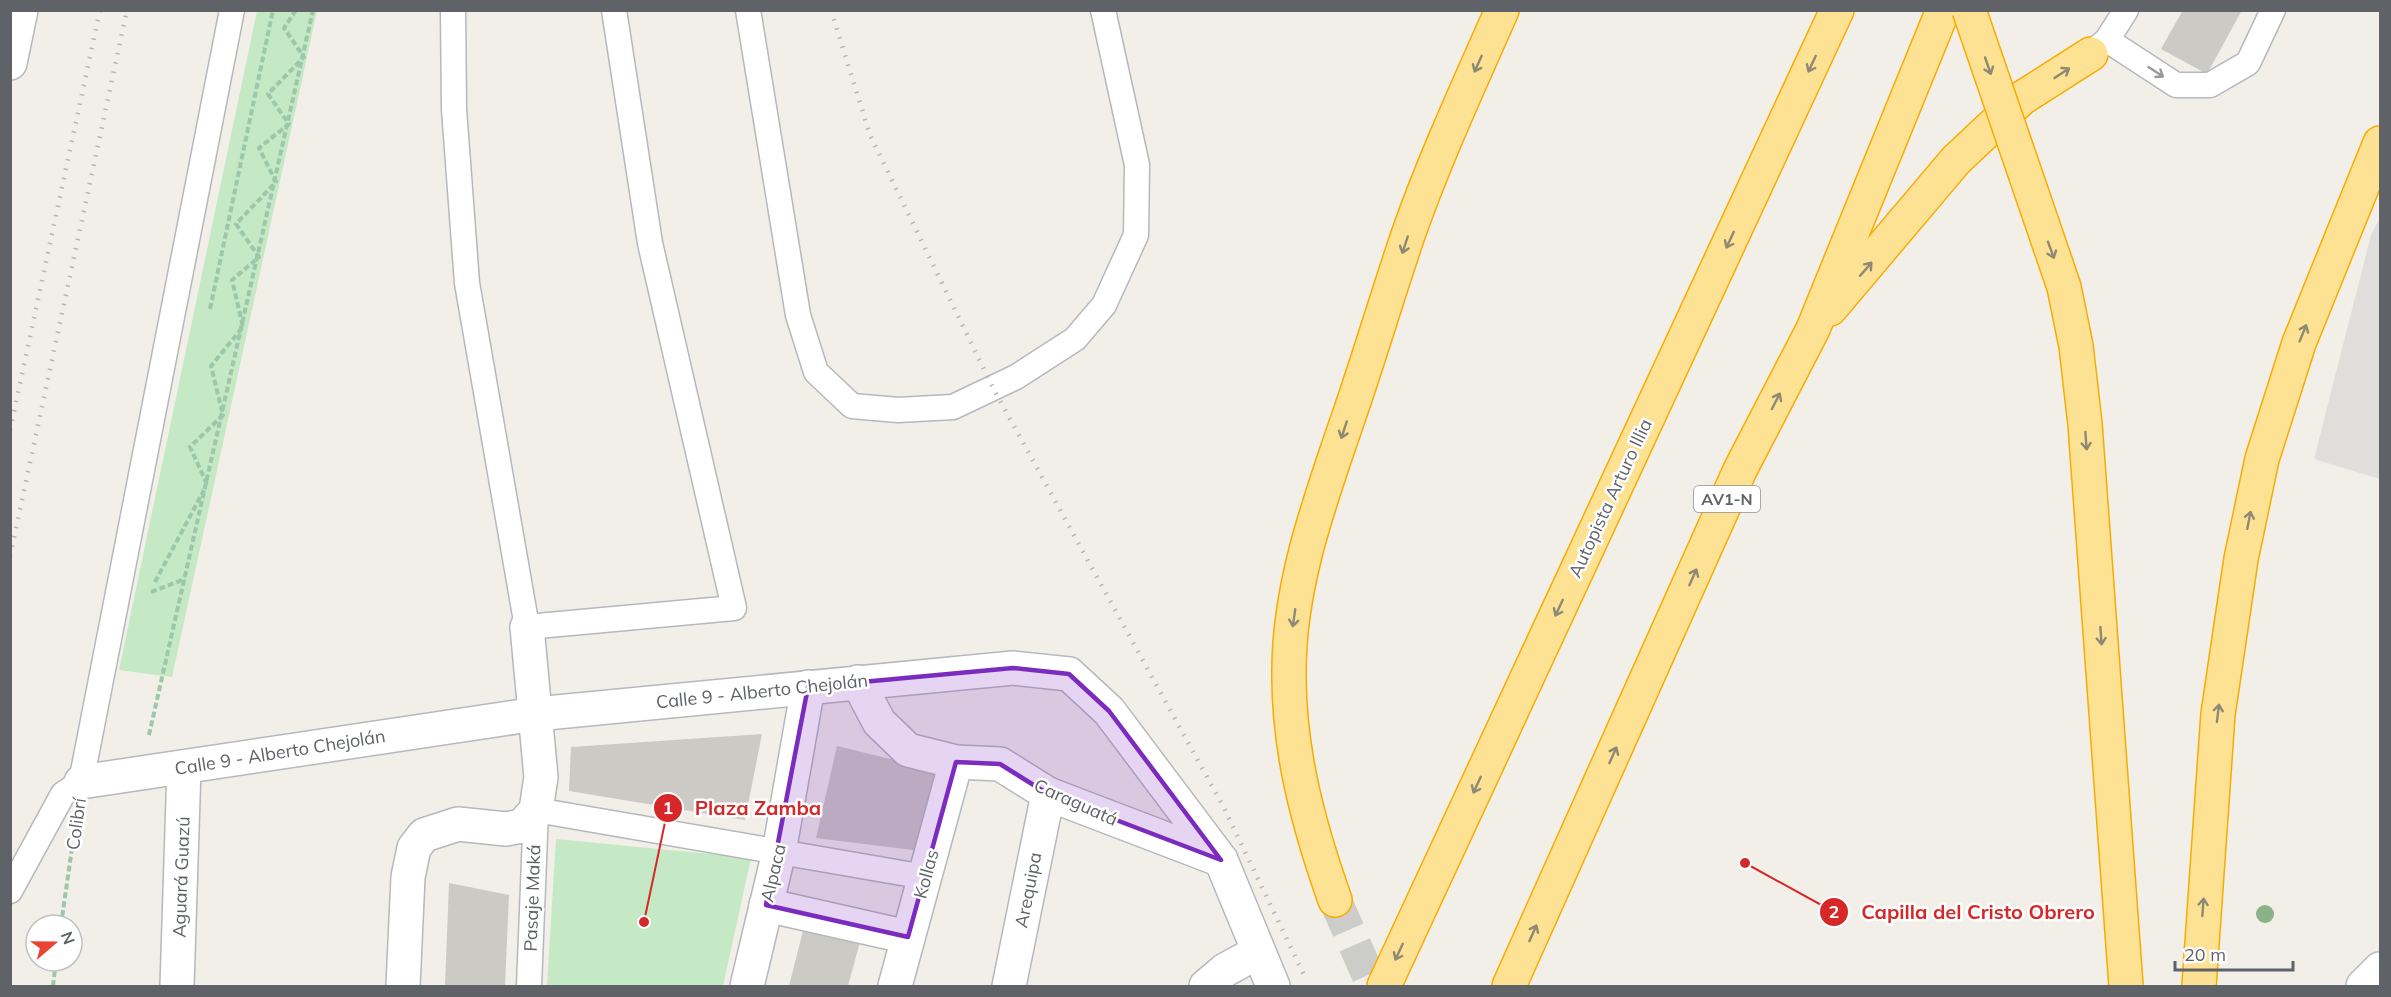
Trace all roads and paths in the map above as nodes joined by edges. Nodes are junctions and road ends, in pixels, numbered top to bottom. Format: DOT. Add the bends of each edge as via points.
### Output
graph roads {
  1 [pos="21,10"];
  2 [pos="232,10"];
  3 [pos="296,10"];
  4 [pos="313,10"];
  5 [pos="453,10"];
  6 [pos="614,10"];
  7 [pos="748,10"];
  8 [pos="1103,10"];
  9 [pos="1502,10"];
  10 [pos="1837,10"];
  11 [pos="1943,10"];
  12 [pos="1969,10"];
  13 [pos="2126,10"];
  14 [pos="2273,10"];
  15 [pos="2099,47"];
  16 [pos="304,57"];
  17 [pos="10,63"];
  18 [pos="289,124"];
  19 [pos="2380,143"];
  20 [pos="276,182"];
  21 [pos="259,257"];
  22 [pos="243,327"];
  23 [pos="1813,329"];
  24 [pos="223,415"];
  25 [pos="207,484"];
  26 [pos="185,579"];
  27 [pos="527,627"];
  28 [pos="858,682"];
  29 [pos="808,687"];
  30 [pos="536,714"];
  31 [pos="956,762"];
  32 [pos="184,767"];
  33 [pos="140,774"];
  34 [pos="81,782"];
  35 [pos="1048,794"];
  36 [pos="536,810"];
  37 [pos="74,837"];
  38 [pos="779,852"];
  39 [pos="1221,860"];
  40 [pos="925,877"];
  41 [pos="10,891"];
  42 [pos="1335,900"];
  43 [pos="766,905"];
  44 [pos="63,913"];
  45 [pos="908,937"];
  46 [pos="2380,969"];
  47 [pos="1263,972"];
  48 [pos="177,987"];
  49 [pos="403,987"];
  50 [pos="529,987"];
  51 [pos="747,987"];
  52 [pos="895,987"];
  53 [pos="1009,987"];
  54 [pos="1206,987"];
  55 [pos="1384,987"];
  56 [pos="1509,987"];
  57 [pos="2126,987"];
  58 [pos="2199,987"];
  59 [pos="2363,987"];
  1 -- 17 [label="street"];
  2 -- 34 [label="lane"];
  3 -- 16 [label="path" via="284,28"];
  4 -- 16 [label="path"];
  5 -- 27 [label="lane" via="454,109 467,283"];
  6 -- 27 [label="lane" via="650,243 734,608"];
  7 -- 8 [label="lane" via="798,315 816,372 852,406 898,410 953,407 1016,376 1075,339 1104,305 1136,234 1137,165"];
  9 -- 42 [label="highway, one-way" via="1447,134 1409,234 1328,480 1298,590 1288,670 1295,751 1318,854"];
  10 -- 55 [label="highway, Autopista Arturo Illia, one-way"];
  11 -- 23 [label="highway, AV1-N"];
  12 -- 57 [label="highway, one-way, bridge" via="2064,287 2076,346"];
  13 -- 15 [label="lane"];
  15 -- 14 [label="lane, one-way" via="2176,85 2210,85 2248,63"];
  23 -- 15 [label="highway, one-way" via="1956,160 2022,98"];
  16 -- 18 [label="path"];
  16 -- 18 [label="path" via="268,94"];
  18 -- 20 [label="path"];
  18 -- 20 [label="path" via="259,148"];
  58 -- 19 [label="highway, one-way" via="2218,714 2241,559 2262,459 2299,343"];
  20 -- 21 [label="path"];
  20 -- 21 [label="path" via="236,224"];
  21 -- 22 [label="path"];
  21 -- 22 [label="path" via="232,279"];
  22 -- 24 [label="path"];
  22 -- 24 [label="path" via="211,366"];
  56 -- 23 [label="highway, AV1-N, one-way" via="1740,470"];
  24 -- 25 [label="path"];
  24 -- 25 [label="path" via="190,447"];
  25 -- 26 [label="path"];
  25 -- 26 [label="path" via="150,592"];
  26 -- 33 [label="path"];
  27 -- 30 [label="street"];
  28 -- 29 [label="street, Calle 9 - Alberto Chejolán"];
  28 -- 31 [label="street, Caraguatá" via="879,722 908,750"];
  28 -- 39 [label="street, Calle 9 - Alberto Chejolán" via="1013,668 1069,674 1109,711"];
  29 -- 30 [label="street, Calle 9 - Alberto Chejolán"];
  29 -- 38 [label="street, Alpaca"];
  30 -- 32 [label="street, Calle 9 - Alberto Chejolán"];
  30 -- 36 [label="street" via="541,777"];
  31 -- 35 [label="street, Caraguatá" via="1000,764"];
  31 -- 40 [label="street, Kollas"];
  32 -- 33 [label="street, Calle 9 - Alberto Chejolán"];
  32 -- 48 [label="street, Aguará Guazú"];
  33 -- 34 [label="street, Calle 9 - Alberto Chejolán"];
  34 -- 41 [label="lane, Colibrí" via="63,794"];
  35 -- 39 [label="street, Caraguatá"];
  35 -- 53 [label="street, Arequipa"];
  36 -- 38 [label="lane"];
  36 -- 49 [label="street" via="522,826 506,829 458,824 424,835 414,848 408,877"];
  36 -- 50 [label="lane, Pasaje Maká"];
  37 -- 44 [label="path, Colibrí"];
  38 -- 40 [label="lane"];
  38 -- 43 [label="street, Alpaca"];
  39 -- 47 [label="street, Calle 9 - Alberto Chejolán"];
  40 -- 45 [label="street, Kollas"];
  43 -- 45 [label="street"];
  43 -- 51 [label="street, Alpaca"];
  45 -- 52 [label="street, Kollas"];
  46 -- 59 [label="street"];
  47 -- 54 [label="street" via="1225,970"];
}
